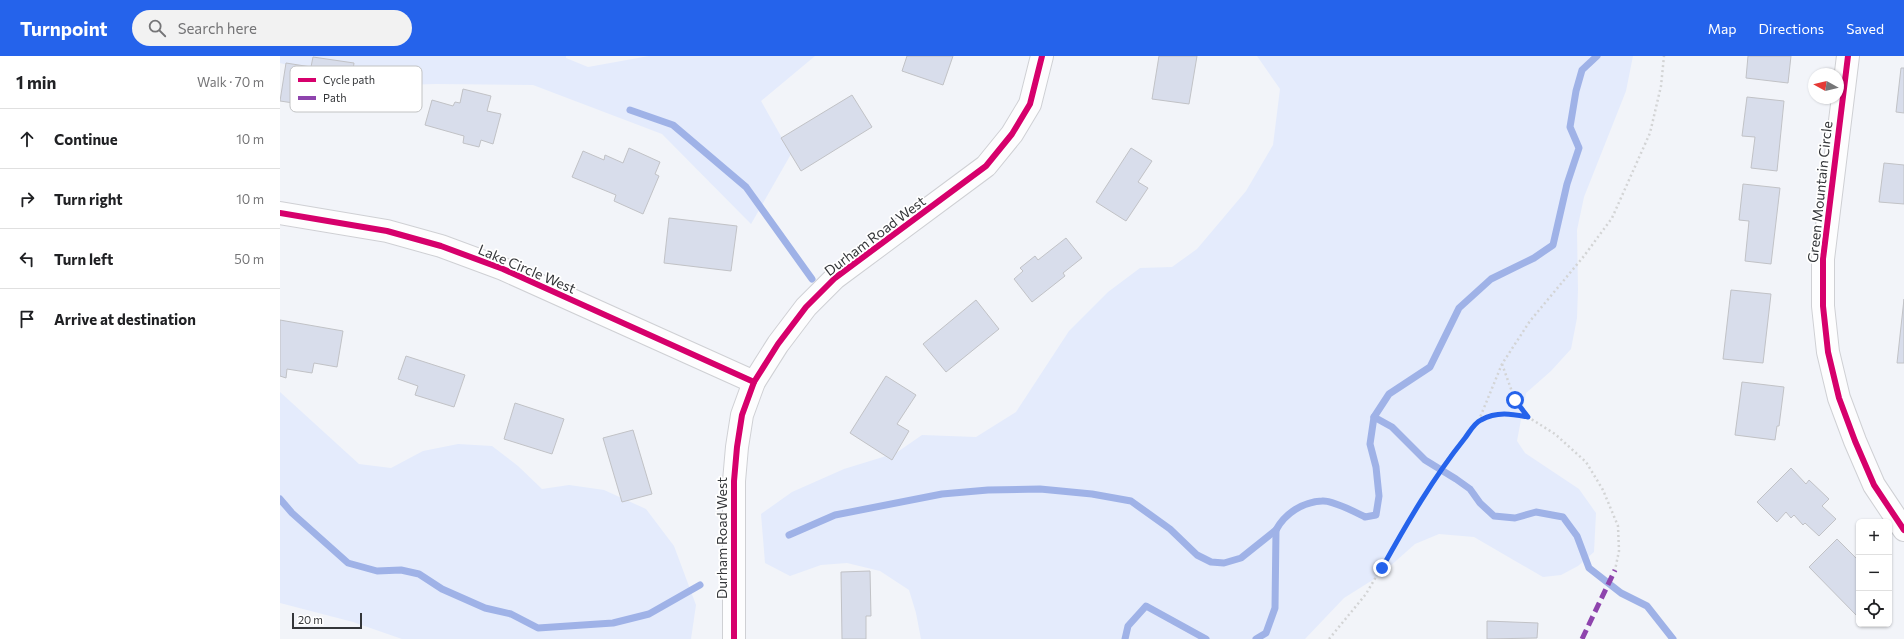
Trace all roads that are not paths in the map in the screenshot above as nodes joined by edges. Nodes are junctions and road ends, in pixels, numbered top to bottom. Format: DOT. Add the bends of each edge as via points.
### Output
graph roads {
  1 [pos="1042,56"];
  2 [pos="1848,56"];
  3 [pos="280,213"];
  4 [pos="754,382"];
  5 [pos="1904,530"];
  6 [pos="734,639"];
  1 -- 4 [label="street, Durham Road West" via="1030,104 1012,134 986,166 835,278 806,307"];
  2 -- 5 [label="street, Green Mountain Circle" via="1823,259 1823,306 1828,352 1839,398 1855,441 1874,485"];
  3 -- 4 [label="street, Lake Circle West" via="387,231 441,246 503,270"];
  4 -- 6 [label="street, Durham Road West" via="742,415 734,481"];
}
